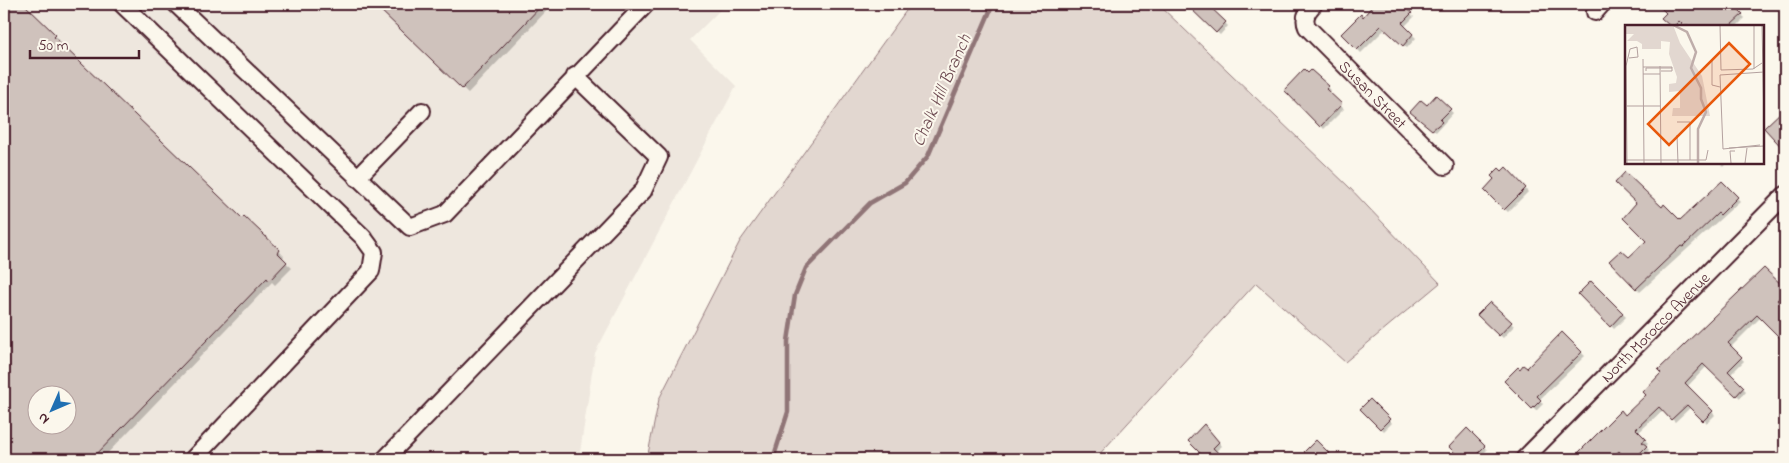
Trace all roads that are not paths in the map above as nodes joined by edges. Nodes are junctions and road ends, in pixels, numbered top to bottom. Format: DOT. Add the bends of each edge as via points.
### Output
graph roads {
  1 [pos="122,4"];
  2 [pos="176,4"];
  3 [pos="646,4"];
  4 [pos="1314,4"];
  5 [pos="576,76"];
  6 [pos="422,111"];
  7 [pos="1444,166"];
  8 [pos="357,178"];
  9 [pos="1785,194"];
  10 [pos="193,459"];
  11 [pos="385,459"];
  12 [pos="1524,459"];
  1 -- 10 [label="street" via="363,237 374,252 371,271"];
  2 -- 8 [label="street"];
  3 -- 5 [label="street"];
  4 -- 7 [label="street, Susan Street" via="1304,21 1312,33"];
  5 -- 8 [label="street" via="445,214 410,227"];
  5 -- 11 [label="street" via="659,157 643,191"];
  6 -- 8 [label="street"];
  9 -- 12 [label="street, North Morocco Avenue"];
}
